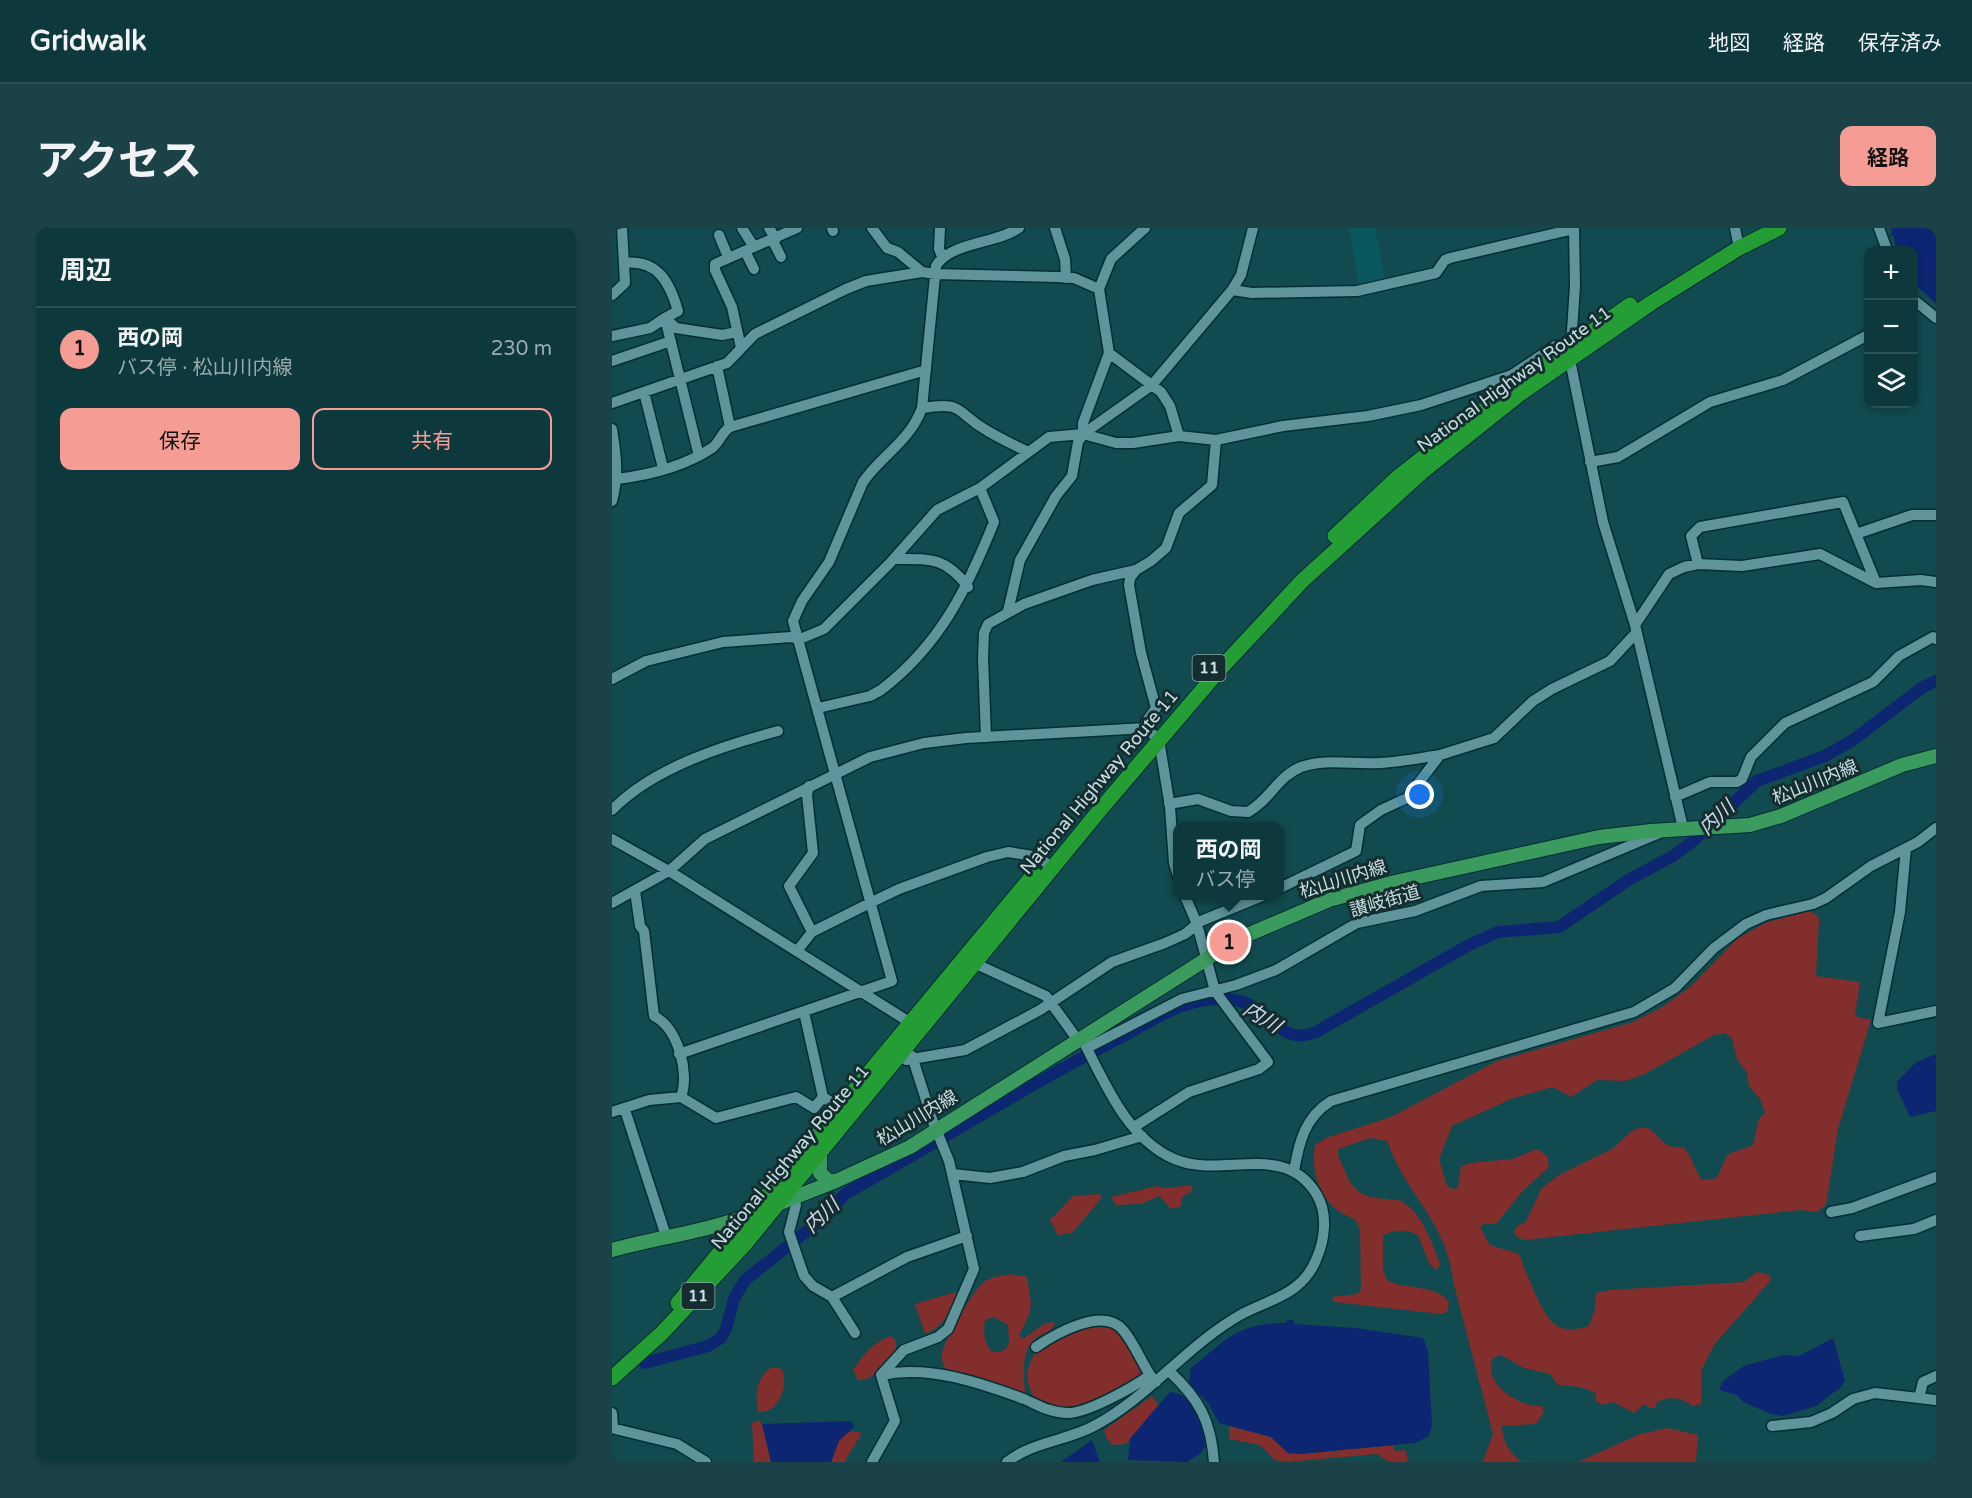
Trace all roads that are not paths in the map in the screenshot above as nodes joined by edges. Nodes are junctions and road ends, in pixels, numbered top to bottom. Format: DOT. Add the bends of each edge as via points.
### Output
graph roads {
  1 [pos="622,228"];
  2 [pos="742,228"];
  3 [pos="769,228"];
  4 [pos="795,228"];
  5 [pos="872,228"];
  6 [pos="940,228"];
  7 [pos="1019,228"];
  8 [pos="1055,228"];
  9 [pos="1145,228"];
  10 [pos="1253,228"];
  11 [pos="1762,228"];
  12 [pos="1779,228"];
  13 [pos="1879,228"];
  14 [pos="1574,229"];
  15 [pos="720,235"];
  16 [pos="1737,239"];
  17 [pos="775,240"];
  18 [pos="1886,246"];
  19 [pos="749,249"];
  20 [pos="942,256"];
  21 [pos="781,257"];
  22 [pos="729,258"];
  23 [pos="624,263"];
  24 [pos="754,269"];
  25 [pos="922,272"];
  26 [pos="934,274"];
  27 [pos="1066,278"];
  28 [pos="1099,289"];
  29 [pos="1232,290"];
  30 [pos="612,295"];
  31 [pos="1918,303"];
  32 [pos="665,318"];
  33 [pos="1936,318"];
  34 [pos="737,332"];
  35 [pos="612,336"];
  36 [pos="1864,338"];
  37 [pos="671,341"];
  38 [pos="1572,344"];
  39 [pos="741,348"];
  40 [pos="1109,353"];
  41 [pos="1570,360"];
  42 [pos="612,361"];
  43 [pos="717,366"];
  44 [pos="926,370"];
  45 [pos="680,379"];
  46 [pos="1152,386"];
  47 [pos="644,392"];
  48 [pos="612,403"];
  49 [pos="922,408"];
  50 [pos="730,427"];
  51 [pos="612,429"];
  52 [pos="1083,434"];
  53 [pos="1179,436"];
  54 [pos="1216,440"];
  55 [pos="613,442"];
  56 [pos="1028,452"];
  57 [pos="699,456"];
  58 [pos="1590,462"];
  59 [pos="663,468"];
  60 [pos="615,477"];
  61 [pos="980,488"];
  62 [pos="612,501"];
  63 [pos="1936,515"];
  64 [pos="1856,534"];
  65 [pos="894,559"];
  66 [pos="1698,564"];
  67 [pos="1136,570"];
  68 [pos="1936,582"];
  69 [pos="1876,583"];
  70 [pos="968,587"];
  71 [pos="1008,611"];
  72 [pos="1636,629"];
  73 [pos="800,639"];
  74 [pos="1936,639"];
  75 [pos="612,679"];
  76 [pos="818,708"];
  77 [pos="778,732"];
  78 [pos="1152,734"];
  79 [pos="986,737"];
  80 [pos="1440,755"];
  81 [pos="1936,756"];
  82 [pos="836,774"];
  83 [pos="809,786"];
  84 [pos="1675,797"];
  85 [pos="1169,804"];
  86 [pos="612,810"];
  87 [pos="1936,828"];
  88 [pos="1676,829"];
  89 [pos="612,839"];
  90 [pos="1906,848"];
  91 [pos="1173,852"];
  92 [pos="1048,865"];
  93 [pos="669,871"];
  94 [pos="1284,886"];
  95 [pos="635,891"];
  96 [pos="1187,900"];
  97 [pos="1253,900"];
  98 [pos="872,902"];
  99 [pos="612,903"];
  100 [pos="1197,924"];
  101 [pos="812,932"];
  102 [pos="797,951"];
  103 [pos="1205,958"];
  104 [pos="975,963"];
  105 [pos="862,991"];
  106 [pos="1216,993"];
  107 [pos="1052,1002"];
  108 [pos="1936,1011"];
  109 [pos="804,1012"];
  110 [pos="915,1025"];
  111 [pos="1085,1047"];
  112 [pos="679,1054"];
  113 [pos="681,1097"];
  114 [pos="823,1097"];
  115 [pos="840,1108"];
  116 [pos="624,1110"];
  117 [pos="612,1112"];
  118 [pos="1134,1127"];
  119 [pos="938,1131"];
  120 [pos="1142,1136"];
  121 [pos="820,1151"];
  122 [pos="1294,1171"];
  123 [pos="953,1174"];
  124 [pos="1936,1177"];
  125 [pos="836,1181"];
  126 [pos="793,1198"];
  127 [pos="775,1205"];
  128 [pos="1831,1212"];
  129 [pos="754,1214"];
  130 [pos="1936,1220"];
  131 [pos="715,1228"];
  132 [pos="666,1236"];
  133 [pos="967,1236"];
  134 [pos="1860,1236"];
  135 [pos="612,1250"];
  136 [pos="722,1253"];
  137 [pos="832,1297"];
  138 [pos="855,1333"];
  139 [pos="1036,1347"];
  140 [pos="612,1364"];
  141 [pos="1169,1371"];
  142 [pos="881,1375"];
  143 [pos="1936,1376"];
  144 [pos="612,1378"];
  145 [pos="1153,1379"];
  146 [pos="1919,1398"];
  147 [pos="1936,1400"];
  148 [pos="612,1413"];
  149 [pos="1772,1426"];
  150 [pos="613,1427"];
  151 [pos="706,1462"];
  152 [pos="872,1462"];
  153 [pos="1007,1462"];
  154 [pos="1214,1462"];
  1 -- 23 [label="street"];
  2 -- 19 [label="street"];
  3 -- 17 [label="street"];
  4 -- 17 [label="street"];
  5 -- 25 [label="street" via="887,248"];
  6 -- 20 [label="street"];
  7 -- 20 [label="street"];
  8 -- 27 [label="street" via="1065,259"];
  9 -- 28 [label="street" via="1111,259"];
  10 -- 29 [label="street" via="1241,275"];
  11 -- 16 [label="highway, National Highway Route 11 / 11"];
  12 -- 16 [label="highway, National Highway Route 11 / 11"];
  13 -- 18 [label="street"];
  14 -- 29 [label="street" via="1450,258 1436,273 1372,289 1252,293"];
  14 -- 38 [label="street"];
  15 -- 22 [label="street"];
  16 -- 38 [label="highway, National Highway Route 11 / 11"];
  16 -- 41 [label="highway, National Highway Route 11 / 11"];
  17 -- 19 [label="street"];
  17 -- 21 [label="street"];
  19 -- 22 [label="street"];
  19 -- 24 [label="street"];
  20 -- 26 [label="street"];
  22 -- 34 [label="street" via="717,262 715,267 732,307"];
  23 -- 30 [label="street" via="625,283"];
  23 -- 32 [label="street" via="641,262 663,274 678,311"];
  25 -- 26 [label="street"];
  25 -- 39 [label="street" via="866,281 846,289 756,334"];
  26 -- 27 [label="street"];
  26 -- 44 [label="street"];
  27 -- 28 [label="street"];
  28 -- 40 [label="street"];
  29 -- 46 [label="street"];
  31 -- 33 [label="street"];
  32 -- 34 [label="street" via="676,328 722,335"];
  32 -- 35 [label="street" via="650,327"];
  32 -- 37 [label="street"];
  34 -- 39 [label="street"];
  36 -- 58 [label="street" via="1783,380 1710,402 1618,457"];
  37 -- 42 [label="street"];
  37 -- 45 [label="street"];
  38 -- 41 [label="street"];
  38 -- 54 [label="street" via="1555,346 1512,375 1421,405"];
  38 -- 78 [label="highway, National Highway Route 11 / 11" via="1397,478 1287,581"];
  39 -- 43 [label="street" via="727,363"];
  40 -- 46 [label="street"];
  40 -- 52 [label="street" via="1083,423"];
  41 -- 58 [label="street"];
  41 -- 78 [label="highway, National Highway Route 11 / 11" via="1460,441 1348,538"];
  43 -- 45 [label="street"];
  43 -- 50 [label="street"];
  44 -- 49 [label="street"];
  44 -- 50 [label="street"];
  45 -- 47 [label="street"];
  45 -- 57 [label="street"];
  46 -- 52 [label="street"];
  46 -- 53 [label="street" via="1170,406"];
  47 -- 48 [label="street"];
  47 -- 59 [label="street"];
  49 -- 56 [label="street" via="959,408 983,429"];
  49 -- 73 [label="street" via="905,440 862,482 829,562 793,621"];
  50 -- 57 [label="street" via="721,433 716,445"];
  51 -- 55 [label="street"];
  52 -- 53 [label="street" via="1133,444"];
  52 -- 56 [label="street" via="1049,438"];
  52 -- 71 [label="street" via="1072,476 1056,496 1020,560"];
  53 -- 54 [label="street"];
  54 -- 67 [label="street" via="1212,485 1179,513 1166,548"];
  55 -- 60 [label="street"];
  56 -- 61 [label="street"];
  57 -- 59 [label="street"];
  58 -- 72 [label="street" via="1603,522"];
  59 -- 60 [label="street" via="651,475"];
  60 -- 62 [label="street"];
  61 -- 65 [label="street" via="936,510"];
  61 -- 70 [label="street" via="994,522"];
  63 -- 64 [label="street" via="1912,515"];
  64 -- 66 [label="street" via="1843,502 1700,527 1691,536"];
  64 -- 69 [label="street"];
  65 -- 70 [label="street" via="932,559 952,568"];
  65 -- 73 [label="street" via="824,629"];
  66 -- 69 [label="street" via="1742,566 1820,554"];
  66 -- 72 [label="street" via="1669,574"];
  67 -- 71 [label="street" via="1092,580"];
  67 -- 78 [label="street" via="1129,585 1156,708 1146,722"];
  68 -- 69 [label="street"];
  70 -- 76 [label="street" via="934,638 890,683 870,696"];
  71 -- 79 [label="street" via="988,624 984,633"];
  72 -- 80 [label="street" via="1610,661 1543,695 1494,738"];
  72 -- 84 [label="street"];
  73 -- 75 [label="street" via="723,642 646,661"];
  73 -- 76 [label="street"];
  74 -- 84 [label="street" via="1933,637 1899,656 1873,682 1785,723 1751,757 1742,779 1710,782"];
  76 -- 82 [label="street"];
  77 -- 86 [label="street" via="728,745 639,786"];
  78 -- 79 [label="street"];
  78 -- 85 [label="street"];
  78 -- 92 [label="highway, National Highway Route 11 / 11"];
  79 -- 82 [label="street" via="924,743 870,757"];
  80 -- 85 [label="street" via="1300,768 1248,812 1231,811 1198,799"];
  80 -- 94 [label="street" via="1407,798 1360,825 1356,851"];
  81 -- 88 [label="main road, 松山川内線" via="1902,765 1750,825"];
  82 -- 83 [label="street"];
  82 -- 98 [label="street"];
  83 -- 93 [label="street" via="705,839"];
  83 -- 101 [label="street" via="813,852 789,886"];
  84 -- 88 [label="street"];
  85 -- 91 [label="street"];
  87 -- 90 [label="street"];
  88 -- 103 [label="main road, 松山川内線" via="1599,837 1360,890 1273,922"];
  88 -- 106 [label="street, 讃岐街道" via="1552,879 1524,885 1481,886 1415,911 1357,923 1276,970"];
  89 -- 93 [label="street"];
  90 -- 108 [label="street" via="1900,912 1878,1023"];
  90 -- 122 [label="street" via="1871,866 1826,898 1746,924 1714,948 1675,988 1634,1012 1331,1101 1307,1123"];
  92 -- 98 [label="street" via="1039,857 1008,852"];
  92 -- 104 [label="highway, National Highway Route 11 / 11"];
  92 -- 110 [label="highway, National Highway Route 11 / 11"];
  93 -- 95 [label="street"];
  93 -- 102 [label="street"];
  95 -- 99 [label="street"];
  95 -- 112 [label="street" via="654,1016 668,1027"];
  96 -- 100 [label="street"];
  97 -- 100 [label="street"];
  98 -- 101 [label="street"];
  98 -- 105 [label="street" via="892,981"];
  100 -- 103 [label="street"];
  100 -- 107 [label="street" via="1165,943 1112,962"];
  101 -- 102 [label="street"];
  102 -- 105 [label="street"];
  103 -- 106 [label="street"];
  103 -- 111 [label="main road, 松山川内線"];
  104 -- 107 [label="street"];
  104 -- 110 [label="highway, National Highway Route 11 / 11"];
  105 -- 109 [label="street"];
  105 -- 110 [label="street"];
  106 -- 111 [label="street, 讃岐街道" via="1168,1005"];
  106 -- 118 [label="street" via="1268,1062 1259,1069 1189,1092"];
  107 -- 111 [label="street"];
  107 -- 119 [label="street" via="964,1050 910,1059"];
  109 -- 112 [label="street"];
  109 -- 114 [label="street"];
  110 -- 115 [label="highway, National Highway Route 11 / 11"];
  110 -- 121 [label="highway, National Highway Route 11 / 11"];
  111 -- 118 [label="street" via="1120,1110"];
  111 -- 119 [label="main road, 松山川内線"];
  112 -- 113 [label="street" via="685,1086"];
  113 -- 114 [label="street" via="716,1118 796,1097 814,1108"];
  113 -- 116 [label="street" via="649,1100"];
  114 -- 115 [label="street"];
  115 -- 129 [label="highway, National Highway Route 11 / 11"];
  116 -- 117 [label="street"];
  116 -- 132 [label="street"];
  118 -- 120 [label="street"];
  119 -- 123 [label="street"];
  119 -- 125 [label="main road, 松山川内線"];
  120 -- 122 [label="street" via="1172,1159 1199,1167 1269,1163"];
  120 -- 123 [label="street" via="1064,1156 1023,1172 990,1178"];
  121 -- 125 [label="main road" via="820,1173"];
  121 -- 127 [label="highway, National Highway Route 11 / 11"];
  122 -- 141 [label="street" via="1308,1182 1322,1207 1323,1238 1313,1267 1296,1289 1224,1326"];
  123 -- 133 [label="street"];
  124 -- 128 [label="street"];
  125 -- 126 [label="main road, 松山川内線"];
  126 -- 127 [label="main road, 松山川内線"];
  126 -- 137 [label="street" via="796,1205 789,1232 804,1276"];
  127 -- 129 [label="main road, 松山川内線"];
  127 -- 144 [label="highway, National Highway Route 11 / 11" via="712,1282"];
  129 -- 131 [label="main road, 松山川内線"];
  129 -- 136 [label="highway, National Highway Route 11 / 11"];
  130 -- 134 [label="street" via="1914,1229"];
  131 -- 132 [label="main road, 松山川内線"];
  131 -- 136 [label="main road" via="723,1237"];
  132 -- 135 [label="main road, 松山川内線"];
  133 -- 137 [label="street" via="907,1257"];
  133 -- 142 [label="street" via="974,1269 948,1329 904,1350"];
  136 -- 140 [label="highway, National Highway Route 11 / 11" via="676,1305"];
  137 -- 138 [label="street"];
  139 -- 145 [label="street" via="1079,1326 1108,1322 1123,1330"];
  141 -- 145 [label="street"];
  141 -- 154 [label="street" via="1202,1408 1210,1430"];
  142 -- 145 [label="street" via="911,1371 942,1374 1069,1414"];
  142 -- 152 [label="street" via="895,1421"];
  143 -- 146 [label="street" via="1923,1382"];
  145 -- 153 [label="street" via="1094,1427 1020,1452"];
  146 -- 147 [label="street"];
  146 -- 149 [label="street" via="1884,1393 1862,1395 1821,1419"];
  148 -- 150 [label="street"];
  150 -- 151 [label="street" via="677,1444"];
}
